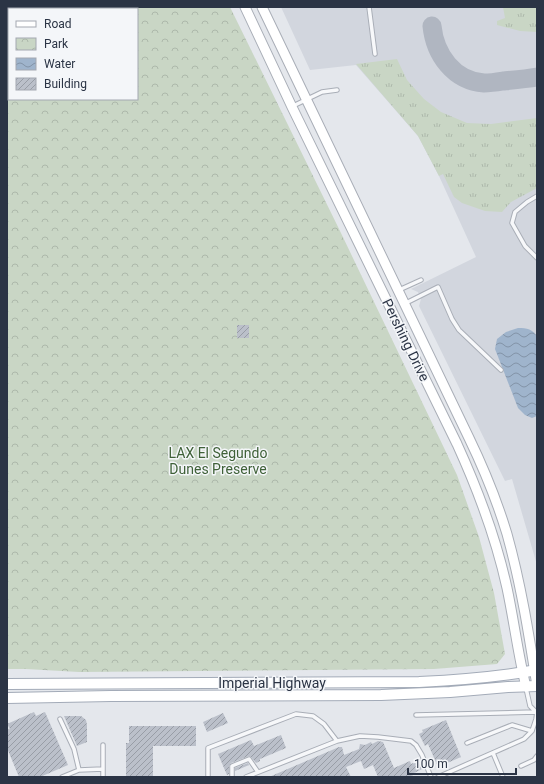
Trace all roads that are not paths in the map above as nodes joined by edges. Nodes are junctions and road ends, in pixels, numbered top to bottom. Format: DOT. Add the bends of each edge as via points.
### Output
graph roads {
  1 [pos="245,7"];
  2 [pos="262,7"];
  3 [pos="369,7"];
  4 [pos="375,54"];
  5 [pos="337,90"];
  6 [pos="307,100"];
  7 [pos="292,107"];
  8 [pos="537,196"];
  9 [pos="537,258"];
  10 [pos="421,280"];
  11 [pos="398,290"];
  12 [pos="405,304"];
  13 [pos="501,370"];
  14 [pos="536,670"];
  15 [pos="522,673"];
  16 [pos="7,684"];
  17 [pos="537,686"];
  18 [pos="526,687"];
  19 [pos="7,698"];
  20 [pos="537,712"];
  21 [pos="416,715"];
  22 [pos="60,719"];
  23 [pos="532,731"];
  24 [pos="337,741"];
  25 [pos="467,743"];
  26 [pos="103,745"];
  27 [pos="493,753"];
  28 [pos="537,756"];
  29 [pos="521,766"];
  30 [pos="103,769"];
  31 [pos="79,770"];
  32 [pos="258,772"];
  33 [pos="62,777"];
  34 [pos="103,777"];
  35 [pos="208,777"];
  36 [pos="232,777"];
  37 [pos="246,777"];
  38 [pos="431,777"];
  39 [pos="438,777"];
  40 [pos="504,777"];
  1 -- 7 [label="main road, Pershing Drive"];
  2 -- 6 [label="main road, Pershing Drive"];
  3 -- 4 [label="lane"];
  5 -- 6 [label="lane" via="322,92"];
  6 -- 7 [label="lane"];
  6 -- 11 [label="main road, Pershing Drive"];
  7 -- 15 [label="main road, Pershing Drive" via="477,490 501,564"];
  8 -- 9 [label="lane" via="515,212 512,223 525,246"];
  10 -- 11 [label="lane"];
  11 -- 12 [label="main road, Pershing Drive"];
  12 -- 13 [label="lane" via="438,287 459,330"];
  12 -- 14 [label="main road, Pershing Drive" via="478,456 497,504 520,584"];
  14 -- 15 [label="main road, Imperial Highway"];
  14 -- 17 [label="main road, Pershing Drive"];
  15 -- 16 [label="main road, Imperial Highway" via="419,682"];
  15 -- 18 [label="main road, Pershing Drive"];
  17 -- 18 [label="main road, Imperial Highway"];
  18 -- 19 [label="main road, Imperial Highway" via="382,696"];
  18 -- 20 [label="lane" via="530,706"];
  20 -- 21 [label="lane"];
  20 -- 23 [label="lane"];
  22 -- 31 [label="lane" via="74,749"];
  23 -- 25 [label="lane" via="512,725"];
  23 -- 27 [label="lane" via="524,739"];
  24 -- 32 [label="lane"];
  24 -- 35 [label="lane" via="324,724 313,716 296,714 208,748"];
  24 -- 38 [label="lane" via="360,736 411,741 422,755"];
  26 -- 30 [label="lane"];
  27 -- 39 [label="lane"];
  27 -- 40 [label="lane"];
  28 -- 29 [label="lane"];
  30 -- 31 [label="lane"];
  30 -- 34 [label="lane"];
  31 -- 33 [label="lane"];
  32 -- 36 [label="lane" via="249,759 232,766"];
  32 -- 37 [label="lane"];
}
